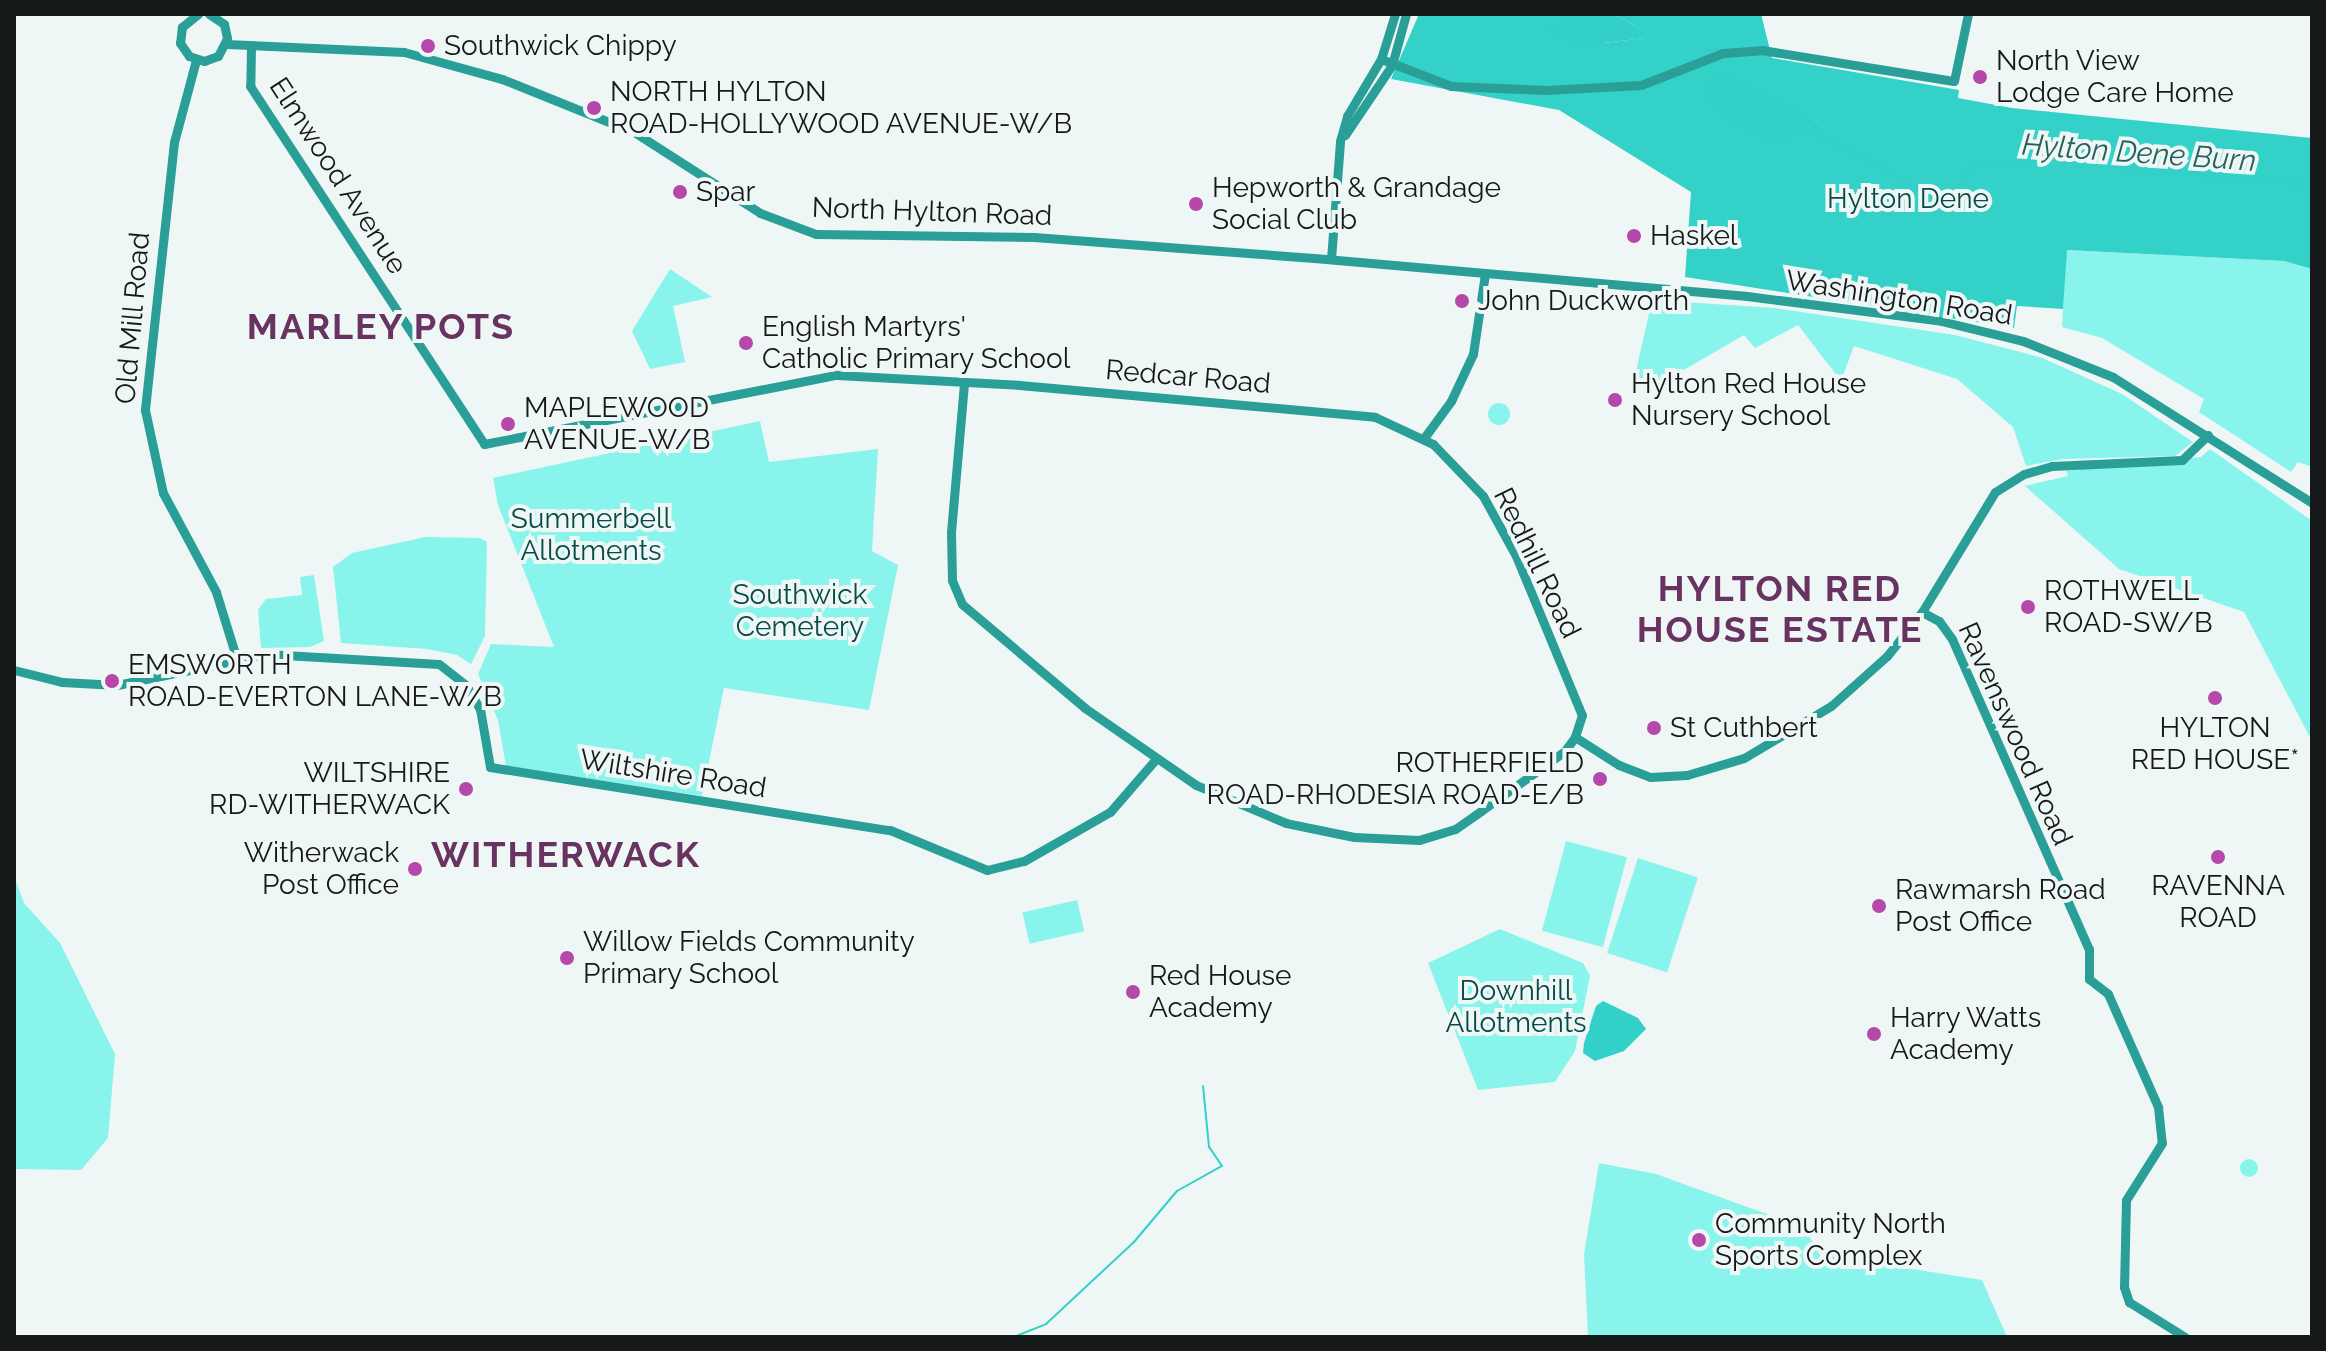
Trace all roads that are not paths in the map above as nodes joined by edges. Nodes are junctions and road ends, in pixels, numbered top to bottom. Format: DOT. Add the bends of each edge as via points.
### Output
graph roads {
  1 [pos="195,14"];
  2 [pos="212,14"];
  3 [pos="1395,14"];
  4 [pos="1406,14"];
  5 [pos="1968,14"];
  6 [pos="226,44"];
  7 [pos="251,47"];
  8 [pos="1381,59"];
  9 [pos="196,60"];
  10 [pos="1392,65"];
  11 [pos="1340,141"];
  12 [pos="1331,259"];
  13 [pos="1485,274"];
  14 [pos="964,383"];
  15 [pos="2208,435"];
  16 [pos="1428,441"];
  17 [pos="484,444"];
  18 [pos="2312,503"];
  19 [pos="1922,612"];
  20 [pos="237,660"];
  21 [pos="14,670"];
  22 [pos="1575,737"];
  23 [pos="1155,760"];
  24 [pos="2185,1337"];
  1 -- 9 [label="street" via="180,35 183,50"];
  2 -- 6 [label="street" via="224,24"];
  3 -- 8 [label="street"];
  4 -- 10 [label="street"];
  5 -- 10 [label="street" via="1954,81 1762,50 1723,53 1641,85 1597,90 1451,86"];
  6 -- 7 [label="street, North Hylton Road"];
  6 -- 9 [label="street" via="211,60"];
  7 -- 12 [label="street, North Hylton Road" via="404,52 510,82 634,132 760,213 816,234 1034,237"];
  7 -- 17 [label="street, Elmwood Avenue" via="250,86"];
  8 -- 10 [label="street"];
  8 -- 11 [label="street" via="1347,116"];
  9 -- 20 [label="street, Old Mill Road" via="173,151 145,410 163,493 216,592"];
  10 -- 11 [label="street"];
  11 -- 12 [label="street"];
  12 -- 13 [label="street, North Hylton Road"];
  13 -- 15 [label="street, Washington Road" via="1747,296 1941,321 2023,341 2098,370"];
  13 -- 16 [label="street" via="1473,354"];
  14 -- 16 [label="street, Redcar Road" via="1351,412 1397,424"];
  14 -- 17 [label="street, Redcar Road" via="837,375"];
  14 -- 23 [label="street" via="951,532 956,590 971,614"];
  15 -- 18 [label="street, Washington Road"];
  15 -- 19 [label="street" via="2182,460 2052,466 2024,474 1995,492"];
  16 -- 22 [label="street, Redhill Road" via="1483,496 1516,556 1582,715"];
  19 -- 22 [label="street" via="1887,656 1841,698 1744,758 1687,775 1650,777"];
  19 -- 24 [label="street, Ravenswood Road" via="1939,621 1952,639 2089,949 2089,979 2108,994 2151,1089 2162,1143 2126,1200 2124,1287 2129,1302"];
  20 -- 21 [label="street" via="117,685 62,682"];
  20 -- 23 [label="street, Wiltshire Road" via="301,653 439,664 466,685 480,709 490,767 849,822 915,838 970,867 1010,866 1110,812"];
  22 -- 23 [label="street" via="1565,751 1468,820 1419,840 1354,837 1286,823 1211,793"];
}
